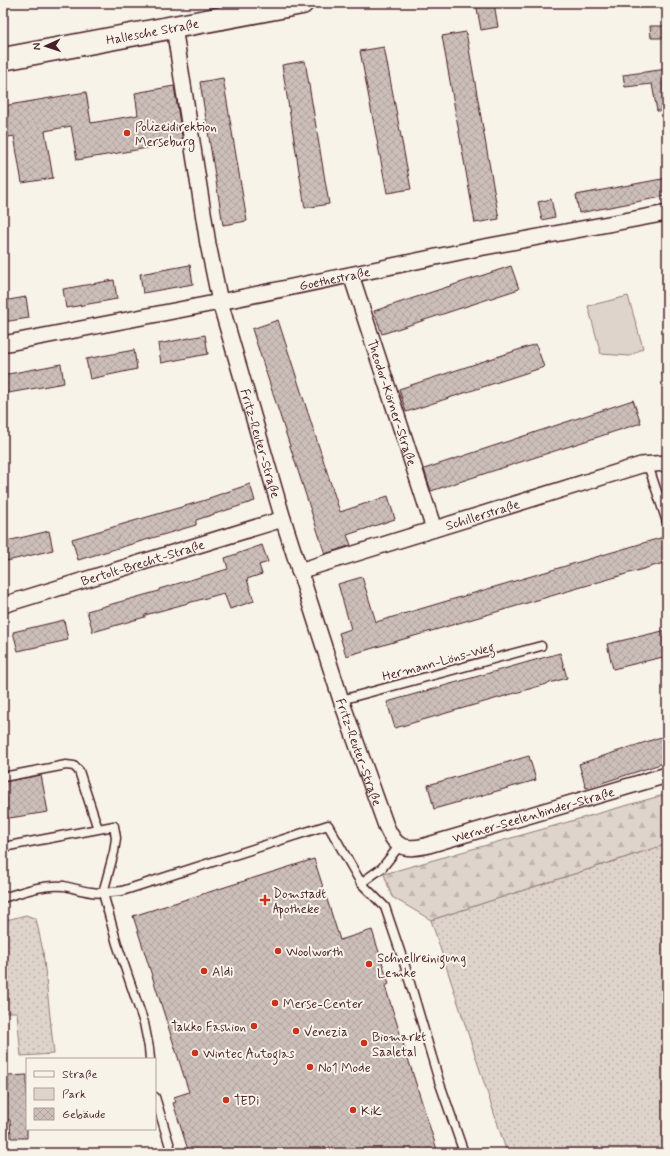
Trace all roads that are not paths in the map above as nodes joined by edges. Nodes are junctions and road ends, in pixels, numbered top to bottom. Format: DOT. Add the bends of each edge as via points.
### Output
graph roads {
  1 [pos="302,3"];
  2 [pos="278,5"];
  3 [pos="174,27"];
  4 [pos="3,59"];
  5 [pos="667,213"];
  6 [pos="351,275"];
  7 [pos="220,302"];
  8 [pos="3,344"];
  9 [pos="667,463"];
  10 [pos="648,465"];
  11 [pos="283,519"];
  12 [pos="667,522"];
  13 [pos="434,529"];
  14 [pos="299,571"];
  15 [pos="3,605"];
  16 [pos="541,646"];
  17 [pos="341,700"];
  18 [pos="667,775"];
  19 [pos="3,777"];
  20 [pos="98,829"];
  21 [pos="400,845"];
  22 [pos="3,847"];
  23 [pos="361,883"];
  24 [pos="103,894"];
  25 [pos="3,898"];
  26 [pos="150,1058"];
  27 [pos="156,1100"];
  28 [pos="172,1153"];
  29 [pos="464,1153"];
  1 -- 2 [label="main road, Hallesche Straße"];
  2 -- 3 [label="main road, Hallesche Straße"];
  3 -- 4 [label="main road, Hallesche Straße"];
  3 -- 7 [label="street, Fritz-Reuter-Straße" via="208,244"];
  5 -- 6 [label="street, Goethestraße" via="485,246"];
  6 -- 7 [label="street, Goethestraße"];
  6 -- 13 [label="street, Theodor-Körner-Straße"];
  7 -- 8 [label="street, Goethestraße"];
  7 -- 11 [label="street, Fritz-Reuter-Straße"];
  9 -- 10 [label="street, Schillerstraße"];
  10 -- 12 [label="lane"];
  10 -- 13 [label="street, Schillerstraße" via="641,465"];
  11 -- 14 [label="street, Fritz-Reuter-Straße"];
  11 -- 15 [label="street, Bertolt-Brecht-Straße"];
  13 -- 14 [label="street, Schillerstraße"];
  14 -- 17 [label="street, Fritz-Reuter-Straße"];
  16 -- 17 [label="lane, Hermann-Löns-Weg"];
  17 -- 21 [label="street, Fritz-Reuter-Straße" via="386,826 393,840"];
  18 -- 21 [label="street, Werner-Seelenbinder-Straße" via="425,846 413,849"];
  19 -- 20 [label="lane" via="66,765 74,766 79,771"];
  20 -- 22 [label="lane"];
  20 -- 24 [label="lane" via="114,826 116,838"];
  21 -- 23 [label="lane" via="382,868"];
  23 -- 24 [label="lane" via="328,825 122,891"];
  23 -- 29 [label="lane" via="384,907 407,973 438,1081"];
  24 -- 25 [label="lane" via="64,886 48,886"];
  24 -- 26 [label="lane" via="144,1023"];
  27 -- 28 [label="lane"];
}
